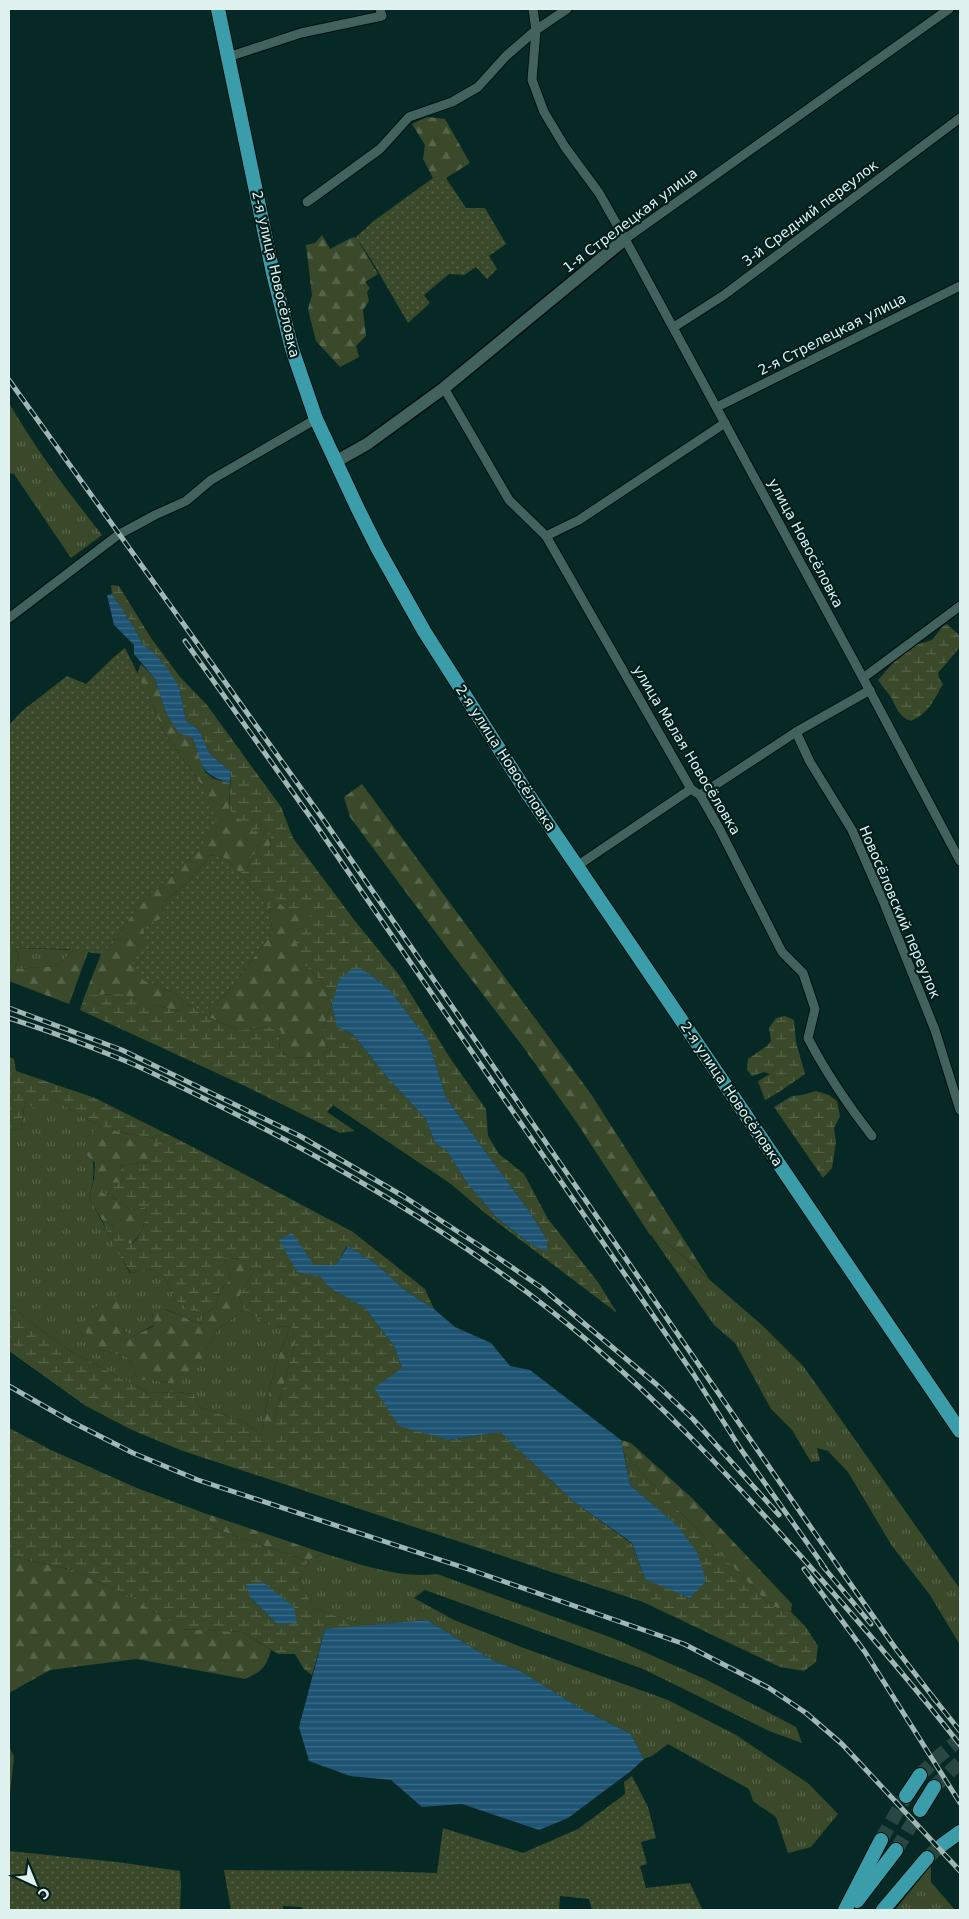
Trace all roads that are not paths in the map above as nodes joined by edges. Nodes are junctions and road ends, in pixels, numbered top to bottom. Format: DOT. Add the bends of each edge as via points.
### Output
graph roads {
  1 [pos="218,9"];
  2 [pos="380,9"];
  3 [pos="533,9"];
  4 [pos="567,9"];
  5 [pos="949,9"];
  6 [pos="536,30"];
  7 [pos="228,57"];
  8 [pos="960,118"];
  9 [pos="307,202"];
  10 [pos="626,239"];
  11 [pos="960,286"];
  12 [pos="674,327"];
  13 [pos="444,388"];
  14 [pos="717,407"];
  15 [pos="316,419"];
  16 [pos="725,423"];
  17 [pos="336,462"];
  18 [pos="546,536"];
  19 [pos="960,606"];
  20 [pos="9,618"];
  21 [pos="863,678"];
  22 [pos="870,690"];
  23 [pos="796,732"];
  24 [pos="692,789"];
  25 [pos="700,795"];
  26 [pos="960,861"];
  27 [pos="577,866"];
  28 [pos="960,1110"];
  29 [pos="872,1136"];
  30 [pos="960,1431"];
  31 [pos="920,1775"];
  32 [pos="934,1786"];
  33 [pos="906,1796"];
  34 [pos="920,1810"];
  35 [pos="960,1832"];
  36 [pos="880,1840"];
  37 [pos="942,1845"];
  38 [pos="896,1850"];
  39 [pos="927,1858"];
  40 [pos="845,1910"];
  41 [pos="850,1910"];
  42 [pos="883,1910"];
  1 -- 7 [label="main road, 2-я улица Новосёловка"];
  2 -- 7 [label="street" via="382,16 301,34"];
  3 -- 6 [label="street, улица Новосёловка"];
  4 -- 6 [label="street"];
  5 -- 10 [label="street, 1-я Стрелецкая улица"];
  6 -- 9 [label="street" via="478,87 452,102 409,117 380,149"];
  6 -- 10 [label="street, улица Новосёловка" via="532,80 544,112"];
  7 -- 15 [label="main road, 2-я улица Новосёловка" via="282,314"];
  8 -- 12 [label="street, 3-й Средний переулок" via="724,295"];
  10 -- 12 [label="street, улица Новосёловка"];
  10 -- 13 [label="street, 1-я Стрелецкая улица"];
  11 -- 14 [label="street, 2-я Стрелецкая улица"];
  12 -- 14 [label="street, улица Новосёловка"];
  13 -- 17 [label="street, 1-я Стрелецкая улица" via="367,444"];
  13 -- 18 [label="street, улица Малая Новосёловка" via="509,500"];
  14 -- 16 [label="street, улица Новосёловка"];
  15 -- 17 [label="main road, 2-я улица Новосёловка"];
  15 -- 20 [label="street" via="211,480 186,501 118,535"];
  16 -- 18 [label="street" via="579,520"];
  16 -- 21 [label="street, улица Новосёловка"];
  17 -- 27 [label="main road, 2-я улица Новосёловка" via="378,549 424,631"];
  18 -- 24 [label="street, улица Малая Новосёловка"];
  19 -- 21 [label="street"];
  21 -- 22 [label="street, улица Новосёловка"];
  22 -- 23 [label="street"];
  22 -- 26 [label="street, улица Новосёловка"];
  23 -- 25 [label="street"];
  23 -- 28 [label="street, Новосёловский переулок" via="810,762 852,830 884,903 935,1030"];
  24 -- 25 [label="street, улица Малая Новосёловка"];
  24 -- 27 [label="street"];
  25 -- 29 [label="street, улица Малая Новосёловка" via="782,952 803,973 815,1009 808,1038 823,1067"];
  27 -- 30 [label="main road, 2-я улица Новосёловка"];
  31 -- 33 [label="main road"];
  32 -- 34 [label="main road"];
  35 -- 37 [label="main road"];
  36 -- 40 [label="main road"];
  38 -- 41 [label="main road"];
  39 -- 42 [label="main road"];
}
